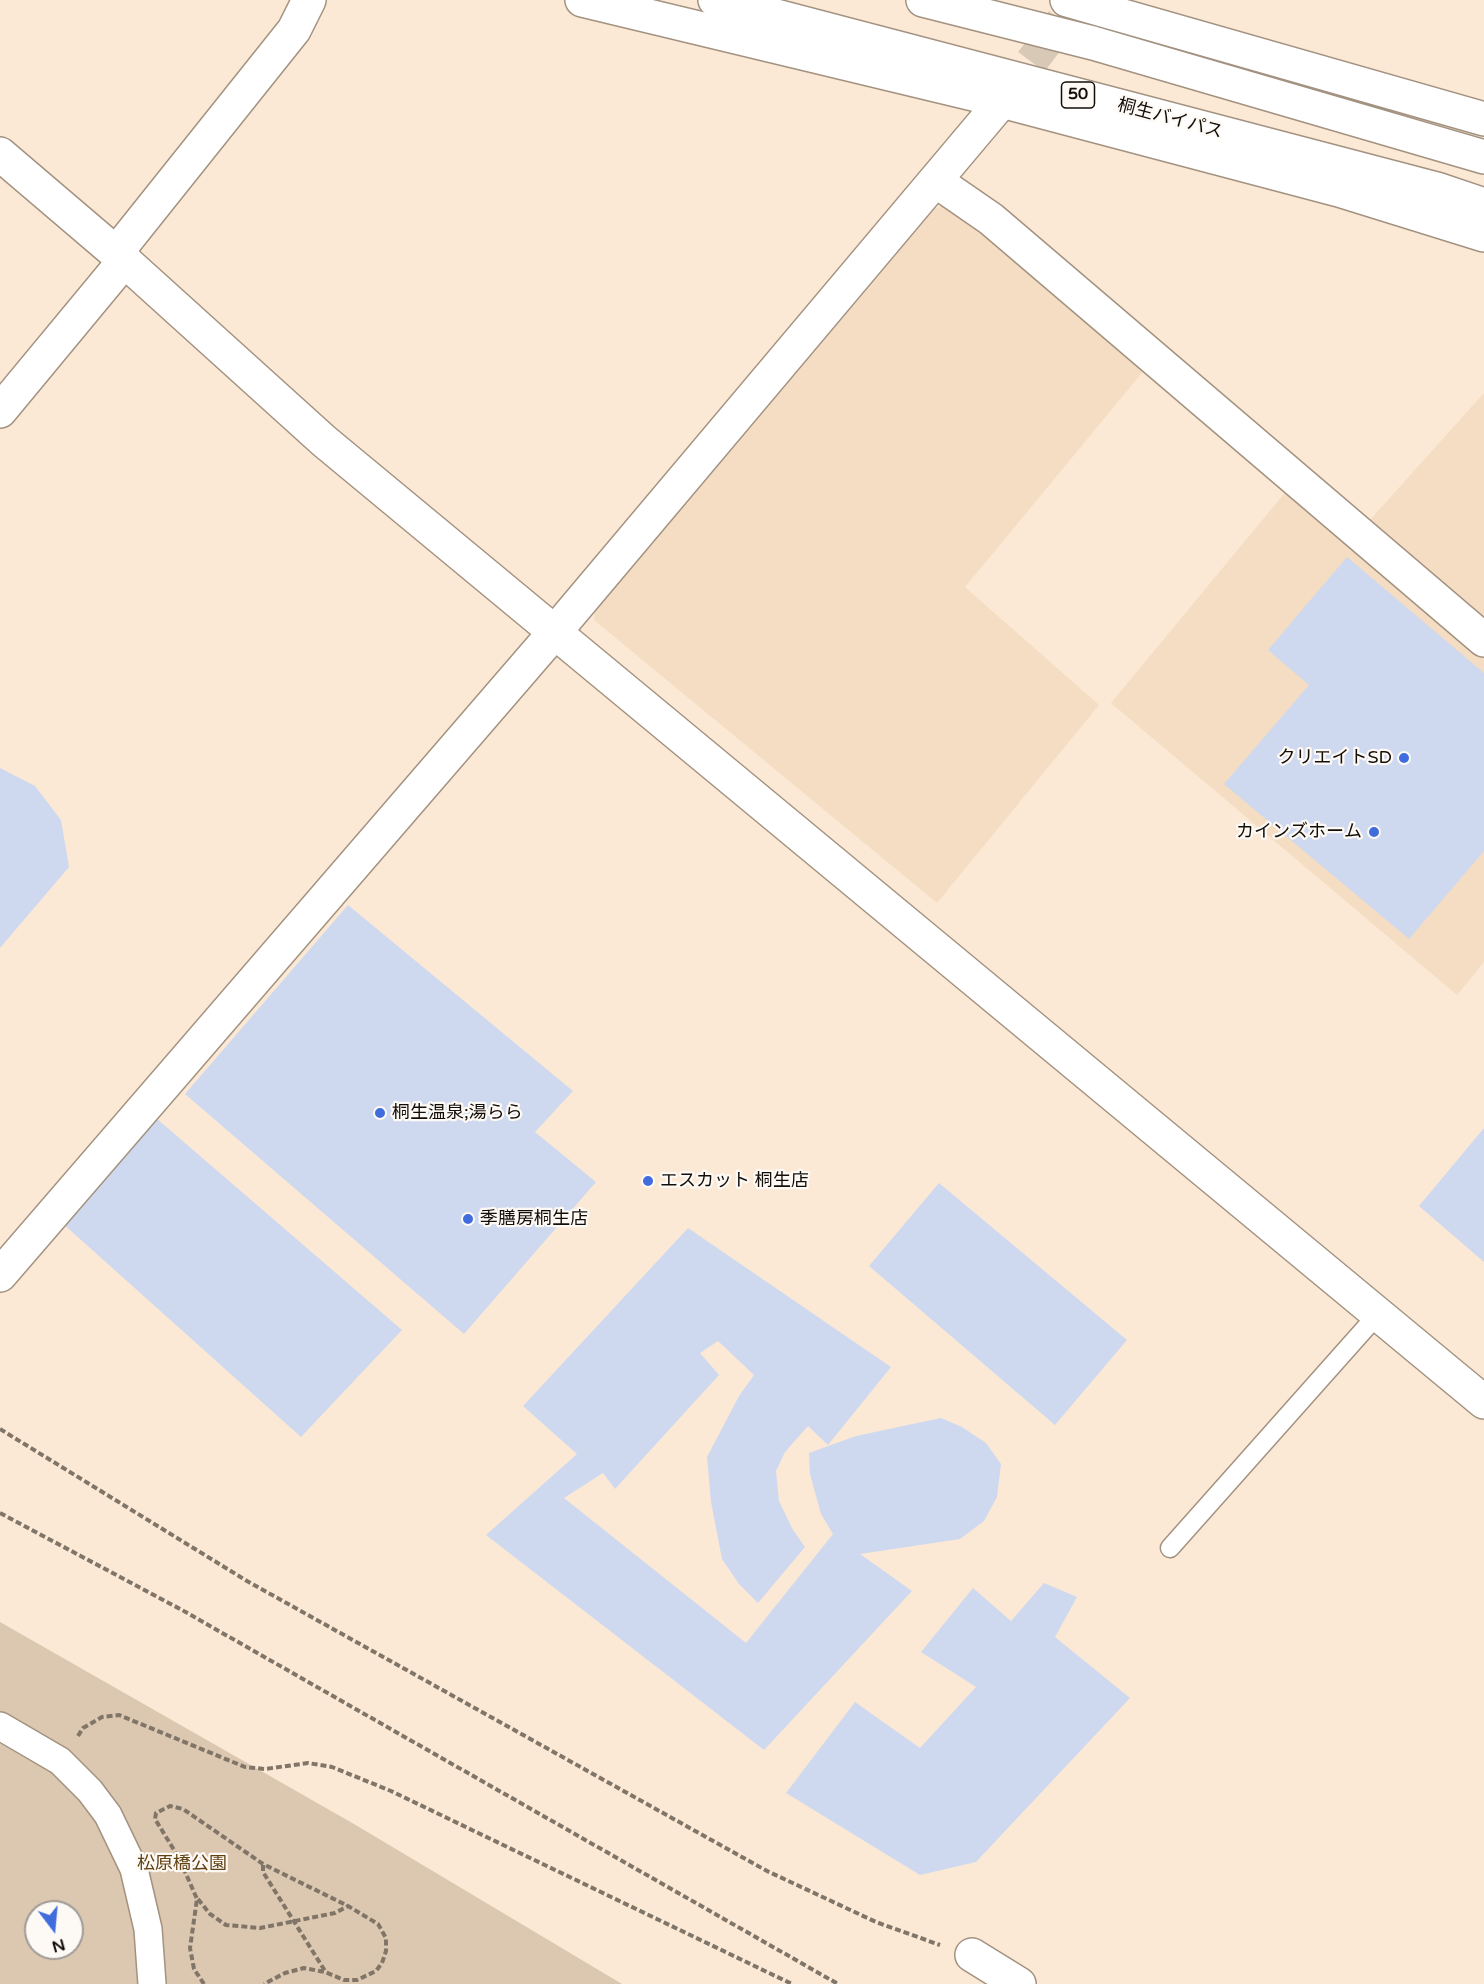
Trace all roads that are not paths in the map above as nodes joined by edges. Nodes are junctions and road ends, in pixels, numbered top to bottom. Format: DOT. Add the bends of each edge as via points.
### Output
graph roads {
  1 [pos="309,0"];
  2 [pos="582,0"];
  3 [pos="716,0"];
  4 [pos="924,0"];
  5 [pos="1073,6"];
  6 [pos="1002,101"];
  7 [pos="1484,119"];
  8 [pos="1469,152"];
  9 [pos="0,154"];
  10 [pos="936,181"];
  11 [pos="1484,205"];
  12 [pos="1484,235"];
  13 [pos="121,257"];
  14 [pos="0,411"];
  15 [pos="554,633"];
  16 [pos="1484,640"];
  17 [pos="0,1275"];
  18 [pos="1377,1314"];
  19 [pos="1484,1402"];
  20 [pos="1170,1548"];
  21 [pos="0,1726"];
  22 [pos="972,1954"];
  23 [pos="152,1984"];
  24 [pos="1019,1984"];
  1 -- 13 [label="main road" via="294,30"];
  2 -- 6 [label="main road"];
  3 -- 11 [label="main road, 桐生バイパス / 50" via="1440,190"];
  4 -- 8 [label="main road" via="1093,43"];
  5 -- 7 [label="main road"];
  6 -- 10 [label="main road"];
  6 -- 12 [label="main road" via="1339,189"];
  9 -- 13 [label="main road"];
  10 -- 15 [label="main road"];
  10 -- 16 [label="main road" via="991,219"];
  13 -- 14 [label="main road"];
  13 -- 15 [label="main road" via="324,441"];
  15 -- 17 [label="main road"];
  15 -- 18 [label="main road"];
  18 -- 19 [label="main road"];
  18 -- 20 [label="lane"];
  21 -- 23 [label="street" via="60,1761 108,1815 134,1869 148,1929"];
  22 -- 24 [label="main road"];
}
